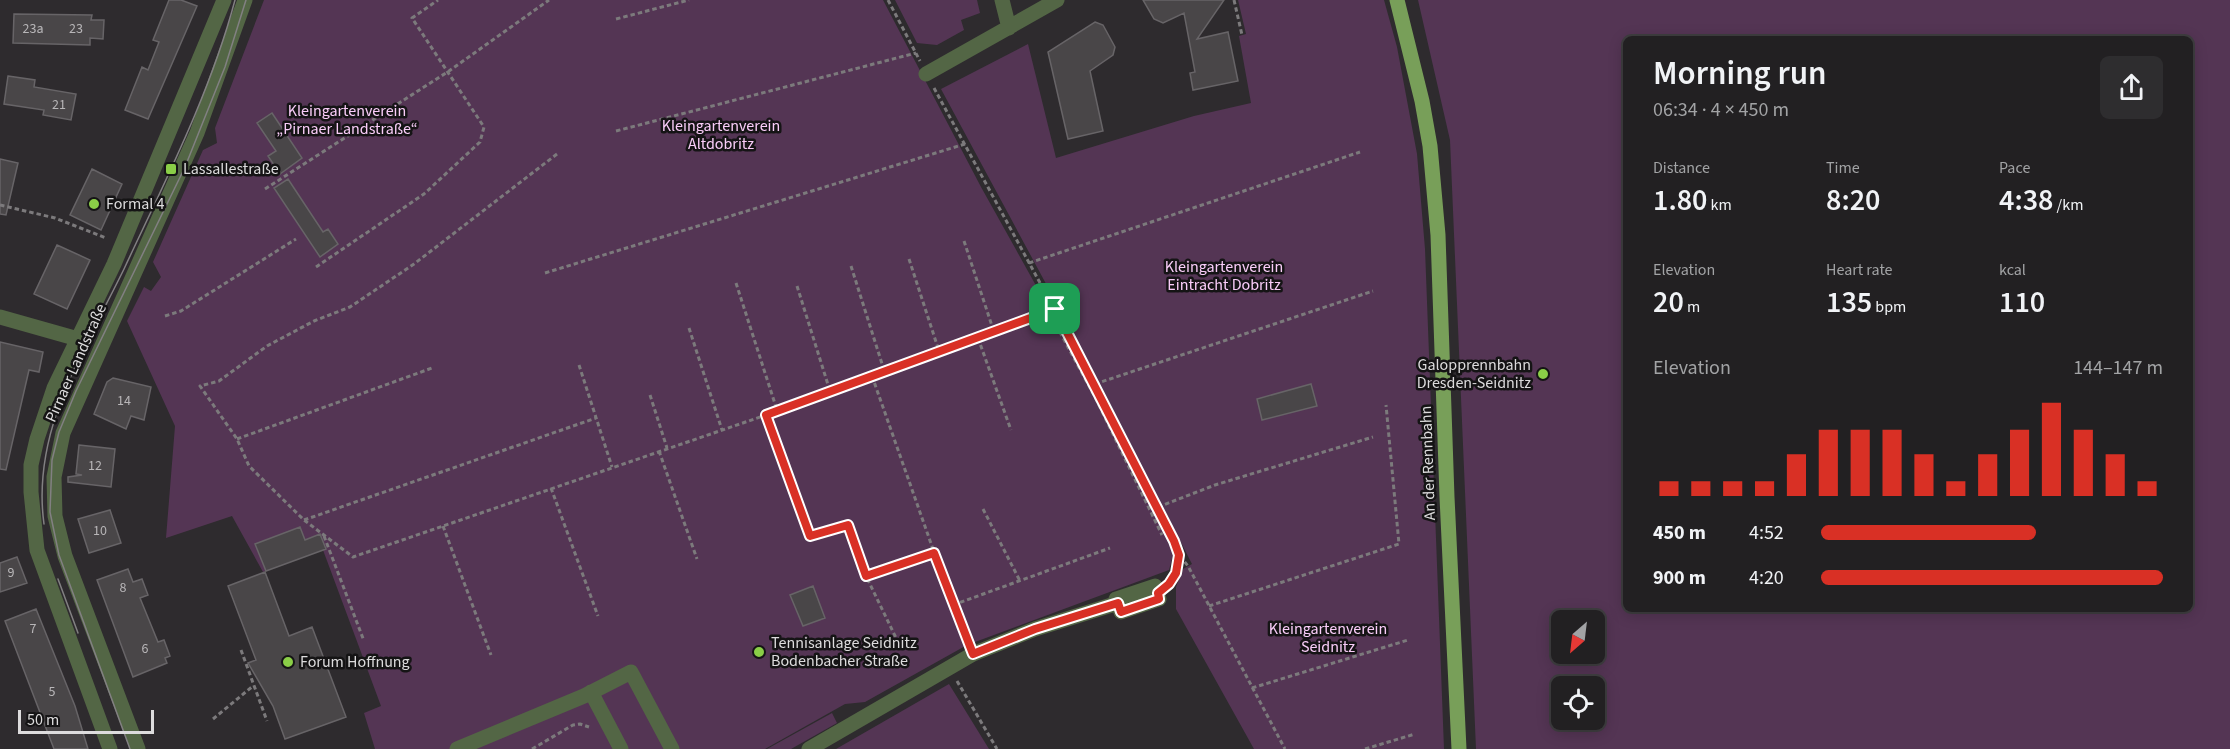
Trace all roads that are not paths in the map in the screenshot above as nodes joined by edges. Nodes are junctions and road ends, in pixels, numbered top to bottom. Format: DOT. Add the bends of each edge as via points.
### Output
graph roads {
  1 [pos="224,0"];
  2 [pos="245,0"];
  3 [pos="1002,0"];
  4 [pos="1057,0"];
  5 [pos="1397,0"];
  6 [pos="1009,28"];
  7 [pos="927,74"];
  8 [pos="0,317"];
  9 [pos="78,339"];
  10 [pos="1158,593"];
  11 [pos="591,692"];
  12 [pos="110,749"];
  13 [pos="138,749"];
  14 [pos="458,749"];
  15 [pos="621,749"];
  16 [pos="672,749"];
  17 [pos="809,749"];
  18 [pos="1459,749"];
  1 -- 9 [label="street, Pirnaer Landstraße"];
  2 -- 13 [label="street, Pirnaer Landstraße" via="197,133 63,433 54,477 56,516 65,556"];
  3 -- 6 [label="street"];
  4 -- 6 [label="street"];
  5 -- 18 [label="main road, An der Rennbahn" via="1428,135 1438,235"];
  6 -- 7 [label="street"];
  8 -- 9 [label="street"];
  9 -- 12 [label="street, Pirnaer Landstraße" via="44,414 32,465 31,492 37,550"];
  10 -- 17 [label="street" via="1159,599 1131,610 1121,612 1118,603 1035,629 973,654"];
  11 -- 14 [label="street"];
  11 -- 15 [label="street"];
  11 -- 16 [label="street" via="631,672"];
}
